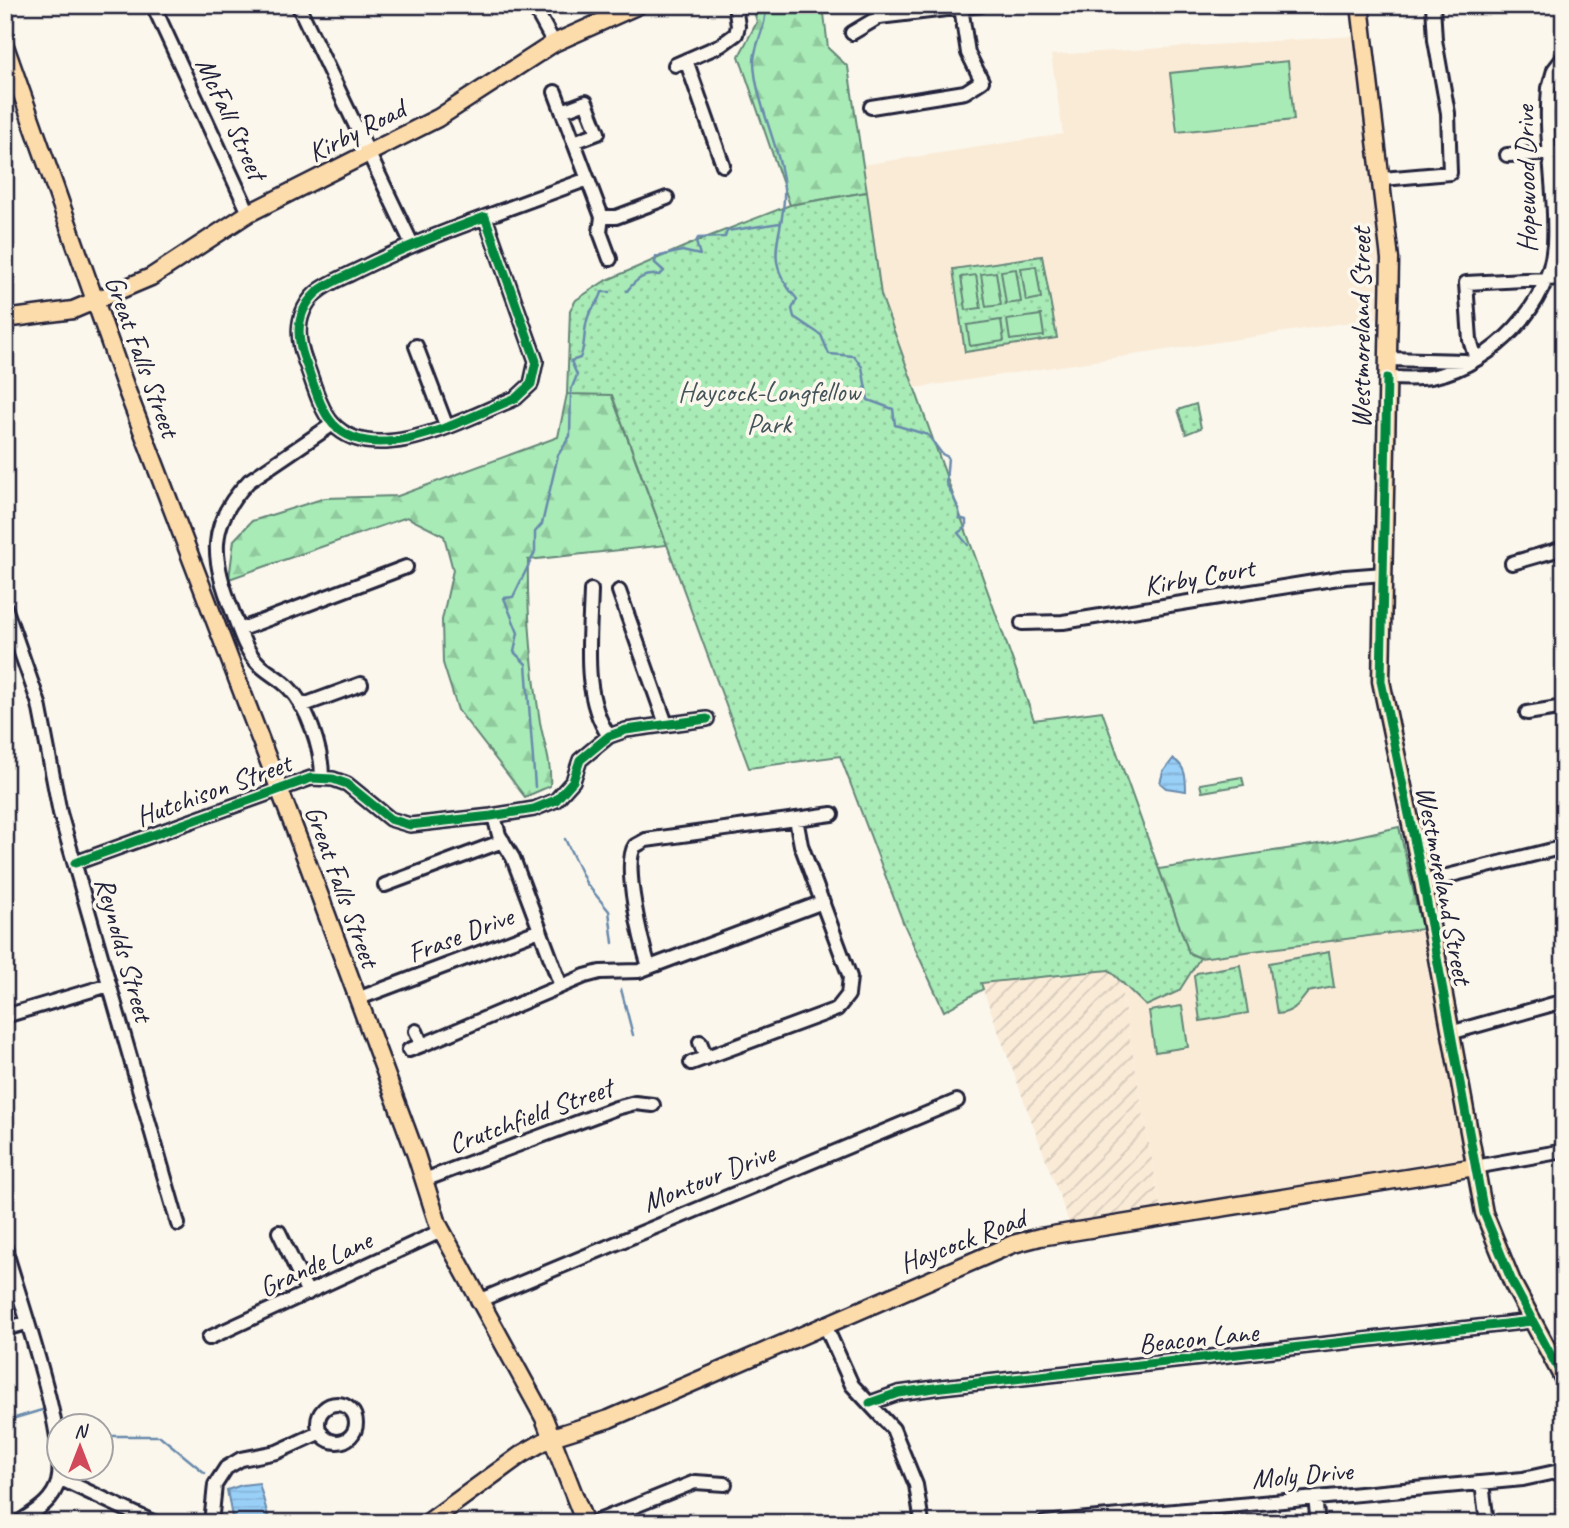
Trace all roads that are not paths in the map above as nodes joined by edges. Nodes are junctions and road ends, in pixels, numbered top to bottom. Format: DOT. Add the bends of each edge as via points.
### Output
graph roads {
  1 [pos="153,5"];
  2 [pos="298,5"];
  3 [pos="533,5"];
  4 [pos="639,5"];
  5 [pos="735,5"];
  6 [pos="981,5"];
  7 [pos="1360,5"];
  8 [pos="1433,5"];
  9 [pos="961,7"];
  10 [pos="852,33"];
  11 [pos="554,43"];
  12 [pos="7,53"];
  13 [pos="1564,57"];
  14 [pos="555,92"];
  15 [pos="872,107"];
  16 [pos="562,110"];
  17 [pos="574,142"];
  18 [pos="1557,153"];
  19 [pos="368,155"];
  20 [pos="1507,155"];
  21 [pos="723,165"];
  22 [pos="588,179"];
  23 [pos="1383,179"];
  24 [pos="667,198"];
  25 [pos="249,213"];
  26 [pos="1559,215"];
  27 [pos="602,216"];
  28 [pos="485,217"];
  29 [pos="412,244"];
  30 [pos="610,259"];
  31 [pos="1547,278"];
  32 [pos="1564,278"];
  33 [pos="96,302"];
  34 [pos="5,319"];
  35 [pos="416,346"];
  36 [pos="1388,359"];
  37 [pos="1476,359"];
  38 [pos="1387,378"];
  39 [pos="333,424"];
  40 [pos="446,425"];
  41 [pos="1564,548"];
  42 [pos="1512,562"];
  43 [pos="406,567"];
  44 [pos="1384,574"];
  45 [pos="591,590"];
  46 [pos="619,591"];
  47 [pos="5,607"];
  48 [pos="1022,623"];
  49 [pos="239,630"];
  50 [pos="361,684"];
  51 [pos="301,706"];
  52 [pos="1564,707"];
  53 [pos="1527,713"];
  54 [pos="707,719"];
  55 [pos="666,724"];
  56 [pos="609,736"];
  57 [pos="322,777"];
  58 [pos="279,789"];
  59 [pos="832,814"];
  60 [pos="494,816"];
  61 [pos="796,819"];
  62 [pos="503,841"];
  63 [pos="1564,847"];
  64 [pos="75,863"];
  65 [pos="1423,882"];
  66 [pos="385,885"];
  67 [pos="822,902"];
  68 [pos="540,930"];
  69 [pos="649,967"];
  70 [pos="109,985"];
  71 [pos="561,986"];
  72 [pos="357,999"];
  73 [pos="1564,1001"];
  74 [pos="5,1016"];
  75 [pos="416,1031"];
  76 [pos="1450,1033"];
  77 [pos="700,1042"];
  78 [pos="422,1045"];
  79 [pos="409,1050"];
  80 [pos="706,1058"];
  81 [pos="691,1063"];
  82 [pos="957,1101"];
  83 [pos="653,1105"];
  84 [pos="1564,1151"];
  85 [pos="1475,1167"];
  86 [pos="424,1180"];
  87 [pos="178,1224"];
  88 [pos="441,1231"];
  89 [pos="279,1232"];
  90 [pos="5,1248"];
  91 [pos="307,1293"];
  92 [pos="478,1301"];
  93 [pos="1532,1321"];
  94 [pos="26,1323"];
  95 [pos="825,1325"];
  96 [pos="5,1329"];
  97 [pos="209,1338"];
  98 [pos="1564,1380"];
  99 [pos="870,1403"];
  100 [pos="52,1412"];
  101 [pos="321,1432"];
  102 [pos="552,1437"];
  103 [pos="1564,1469"];
  104 [pos="57,1482"];
  105 [pos="68,1482"];
  106 [pos="1482,1483"];
  107 [pos="725,1484"];
  108 [pos="1315,1497"];
  109 [pos="1114,1520"];
  110 [pos="18,1523"];
  111 [pos="155,1523"];
  112 [pos="211,1523"];
  113 [pos="427,1523"];
  114 [pos="585,1523"];
  115 [pos="593,1523"];
  116 [pos="922,1523"];
  117 [pos="1044,1523"];
  118 [pos="1318,1523"];
  119 [pos="1487,1523"];
  1 -- 25 [label="street, McFall Street"];
  2 -- 19 [label="street"];
  3 -- 11 [label="street"];
  4 -- 11 [label="main road, Kirby Road"];
  5 -- 21 [label="street" via="739,18 736,33 721,46 681,62"];
  6 -- 9 [label="street"];
  7 -- 23 [label="main road, Westmoreland Street"];
  8 -- 23 [label="street" via="1448,113 1450,173"];
  9 -- 10 [label="street" via="879,17"];
  9 -- 15 [label="street" via="968,53 982,81 965,92"];
  11 -- 19 [label="main road, Kirby Road" via="438,118"];
  12 -- 33 [label="main road, Great Falls Street"];
  13 -- 18 [label="street, Hopewood Drive" via="1549,88"];
  14 -- 16 [label="street"];
  16 -- 17 [label="street"];
  16 -- 17 [label="street" via="586,102 598,133"];
  17 -- 22 [label="street"];
  18 -- 20 [label="street"];
  18 -- 26 [label="street, Hopewood Drive"];
  19 -- 25 [label="main road, Kirby Road"];
  19 -- 29 [label="street"];
  22 -- 27 [label="street"];
  22 -- 28 [label="street"];
  23 -- 36 [label="main road, Westmoreland Street" via="1390,278"];
  24 -- 27 [label="street" via="617,218"];
  25 -- 33 [label="main road, Kirby Road" via="177,263"];
  26 -- 31 [label="street, Hopewood Drive"];
  27 -- 30 [label="street" via="600,232"];
  28 -- 29 [label="street"];
  28 -- 40 [label="street" via="518,303 536,368 530,384 516,398"];
  29 -- 39 [label="street" via="326,286 304,311 299,342"];
  31 -- 32 [label="street"];
  31 -- 37 [label="street, Hopewood Drive" via="1517,325"];
  31 -- 37 [label="street" via="1466,283"];
  33 -- 34 [label="main road, Kirby Road" via="49,315"];
  33 -- 58 [label="main road, Great Falls Street"];
  35 -- 40 [label="street"];
  36 -- 37 [label="street"];
  36 -- 38 [label="main road, Westmoreland Street"];
  37 -- 38 [label="street, Hopewood Drive" via="1437,376"];
  38 -- 44 [label="main road, Westmoreland Street"];
  39 -- 40 [label="street" via="354,438 378,444 401,442"];
  39 -- 49 [label="street" via="249,481 220,521 219,574"];
  41 -- 42 [label="street"];
  43 -- 49 [label="street"];
  44 -- 48 [label="street, Kirby Court" via="1063,622"];
  44 -- 65 [label="main road, Westmoreland Street" via="1381,681"];
  45 -- 56 [label="street" via="590,670 598,719"];
  46 -- 55 [label="street"];
  47 -- 64 [label="street, Reynolds Street" via="38,704 52,780"];
  49 -- 51 [label="street" via="257,663 288,687"];
  50 -- 51 [label="street"];
  51 -- 57 [label="street" via="320,756"];
  52 -- 53 [label="street"];
  54 -- 55 [label="street"];
  55 -- 56 [label="street"];
  56 -- 60 [label="street, Hutchison Street" via="580,760 573,781 556,800"];
  57 -- 58 [label="street, Hutchison Street"];
  57 -- 60 [label="street, Hutchison Street" via="347,784 390,819 410,825"];
  58 -- 64 [label="street, Hutchison Street"];
  58 -- 72 [label="main road, Great Falls Street"];
  59 -- 61 [label="street"];
  60 -- 62 [label="street"];
  61 -- 67 [label="street"];
  61 -- 69 [label="street" via="646,840 635,846 631,862"];
  62 -- 66 [label="street"];
  62 -- 68 [label="street"];
  63 -- 65 [label="street"];
  64 -- 70 [label="street, Reynolds Street"];
  65 -- 76 [label="main road, Westmoreland Street"];
  67 -- 69 [label="street"];
  67 -- 80 [label="street" via="850,977 842,1005"];
  68 -- 71 [label="street"];
  68 -- 72 [label="street, Frase Drive"];
  69 -- 71 [label="street" via="593,973"];
  70 -- 74 [label="street"];
  70 -- 87 [label="street, Reynolds Street"];
  71 -- 78 [label="street"];
  72 -- 86 [label="main road, Great Falls Street"];
  73 -- 76 [label="street"];
  75 -- 78 [label="street"];
  76 -- 85 [label="main road, Westmoreland Street"];
  77 -- 80 [label="street"];
  78 -- 79 [label="street"];
  80 -- 81 [label="street"];
  82 -- 92 [label="street, Montour Drive"];
  83 -- 86 [label="street, Crutchfield Street" via="616,1108"];
  84 -- 85 [label="street, Haycock Road"];
  85 -- 93 [label="main road, Westmoreland Street" via="1490,1234"];
  85 -- 95 [label="main road, Haycock Road" via="1040,1237 982,1256"];
  86 -- 88 [label="main road, Great Falls Street"];
  88 -- 91 [label="street, Grande Lane"];
  88 -- 92 [label="main road, Great Falls Street"];
  89 -- 91 [label="street"];
  90 -- 94 [label="street"];
  91 -- 97 [label="street, Grande Lane"];
  92 -- 102 [label="main road, Great Falls Street"];
  93 -- 98 [label="main road, Westmoreland Street"];
  93 -- 99 [label="street, Beacon Lane" via="942,1387 898,1393"];
  94 -- 96 [label="street"];
  94 -- 100 [label="street"];
  95 -- 99 [label="street" via="852,1385"];
  95 -- 102 [label="main road, Haycock Road" via="609,1419"];
  99 -- 116 [label="street" via="893,1429 909,1465"];
  101 -- 112 [label="street" via="226,1468 215,1485"];
  102 -- 113 [label="main road, Haycock Road"];
  102 -- 114 [label="main road, Great Falls Street"];
  103 -- 106 [label="street, Moly Drive"];
  104 -- 110 [label="street" via="47,1502"];
  105 -- 111 [label="street"];
  106 -- 108 [label="street, Moly Drive"];
  106 -- 119 [label="street"];
  107 -- 115 [label="street" via="695,1482"];
  108 -- 109 [label="street, Moly Drive"];
  108 -- 118 [label="street"];
  109 -- 117 [label="street, Moly Drive"];
}
